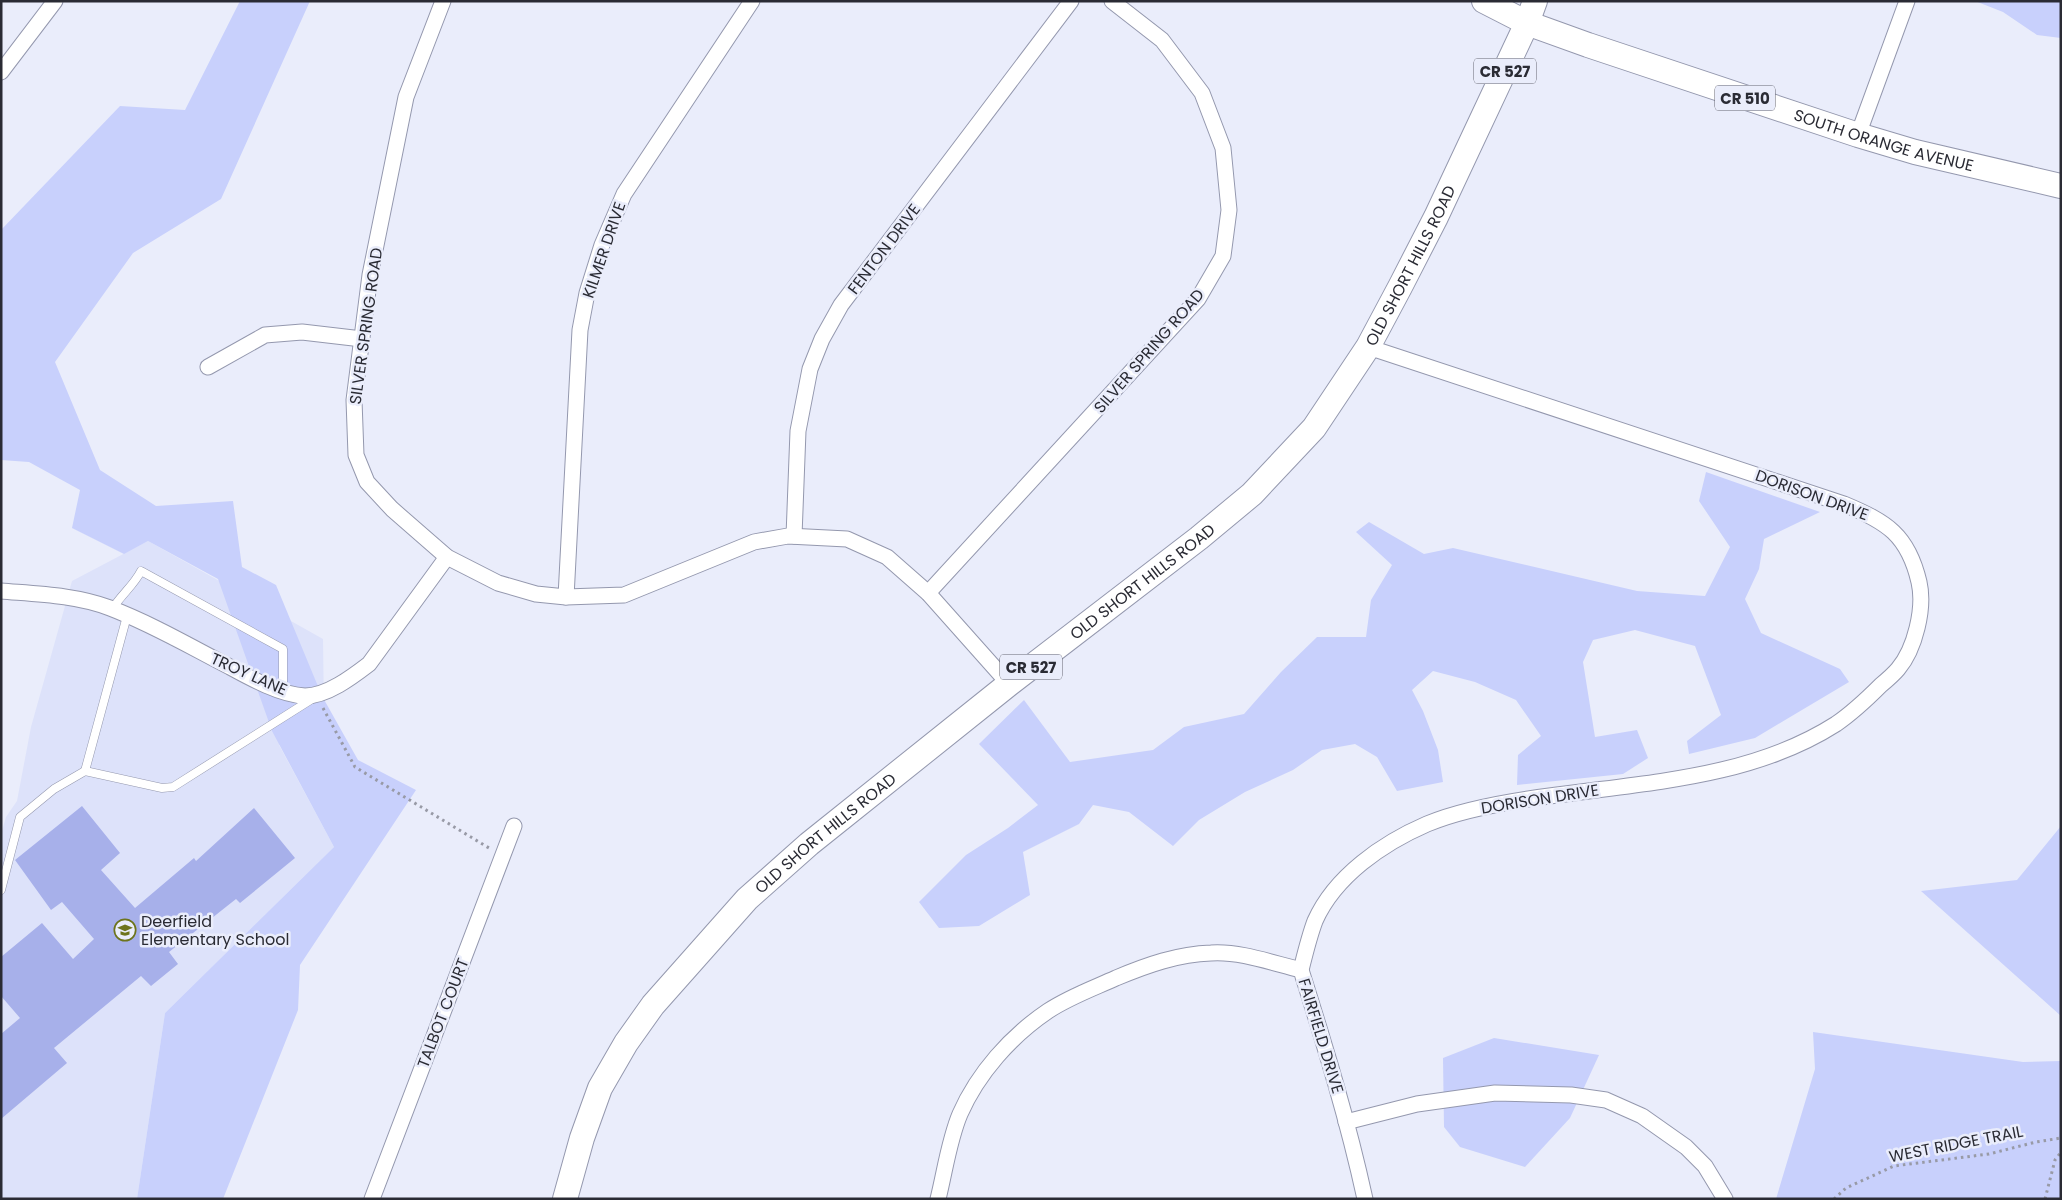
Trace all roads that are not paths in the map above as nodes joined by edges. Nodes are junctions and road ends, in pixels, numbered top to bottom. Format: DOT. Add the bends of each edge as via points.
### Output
graph roads {
  1 [pos="54,1"];
  2 [pos="443,1"];
  3 [pos="752,1"];
  4 [pos="1071,1"];
  5 [pos="1112,1"];
  6 [pos="1484,1"];
  7 [pos="1907,1"];
  8 [pos="1532,12"];
  9 [pos="1,72"];
  10 [pos="1858,135"];
  11 [pos="2061,186"];
  12 [pos="362,339"];
  13 [pos="1368,347"];
  14 [pos="208,368"];
  15 [pos="794,536"];
  16 [pos="447,557"];
  17 [pos="1,590"];
  18 [pos="928,593"];
  19 [pos="566,597"];
  20 [pos="113,608"];
  21 [pos="127,616"];
  22 [pos="1009,684"];
  23 [pos="282,690"];
  24 [pos="319,694"];
  25 [pos="85,771"];
  26 [pos="514,826"];
  27 [pos="1,890"];
  28 [pos="1300,970"];
  29 [pos="1346,1122"];
  30 [pos="372,1199"];
  31 [pos="565,1199"];
  32 [pos="938,1199"];
  33 [pos="1365,1199"];
  34 [pos="1726,1199"];
  1 -- 9 [label="street"];
  2 -- 12 [label="street, SILVER SPRING ROAD" via="406,97 370,274"];
  3 -- 19 [label="street, KILMER DRIVE" via="624,194 599,253 580,330"];
  4 -- 15 [label="street, FENTON DRIVE" via="841,305 822,339 810,369 798,431"];
  5 -- 18 [label="street, SILVER SPRING ROAD" via="1162,40 1202,93 1223,148 1229,210 1223,256 1198,299"];
  6 -- 8 [label="main road, SOUTH ORANGE AVENUE / CR 510"];
  7 -- 10 [label="street"];
  8 -- 10 [label="main road, SOUTH ORANGE AVENUE / CR 510"];
  8 -- 13 [label="main road, OLD SHORT HILLS ROAD / CR 527" via="1436,217"];
  10 -- 11 [label="main road, SOUTH ORANGE AVENUE / CR 510" via="1915,152"];
  12 -- 14 [label="street" via="302,332 265,335"];
  12 -- 16 [label="street, SILVER SPRING ROAD" via="354,400 356,455 367,482 392,510"];
  13 -- 22 [label="main road, OLD SHORT HILLS ROAD / CR 527" via="1314,428 1252,494"];
  13 -- 28 [label="street, DORISON DRIVE" via="1872,516 1894,532 1912,556 1920,586 1919,617 1914,640 1899,668 1836,724 1781,752 1692,777 1519,800 1476,810 1428,824 1390,844 1357,867 1338,886 1316,921"];
  15 -- 18 [label="street, SILVER SPRING ROAD" via="847,539 886,558"];
  15 -- 19 [label="street, SILVER SPRING ROAD" via="754,542 624,595"];
  16 -- 19 [label="street, SILVER SPRING ROAD" via="498,583 536,594"];
  16 -- 24 [label="street, TROY LANE" via="369,664"];
  17 -- 20 [label="street, TROY LANE" via="67,598"];
  18 -- 22 [label="street, SILVER SPRING ROAD"];
  20 -- 21 [label="street, TROY LANE"];
  20 -- 23 [label="lane" via="141,571 283,649"];
  21 -- 23 [label="street, TROY LANE"];
  21 -- 25 [label="lane"];
  22 -- 31 [label="main road, OLD SHORT HILLS ROAD / CR 527" via="809,844 747,899 653,1005 626,1042 600,1088"];
  23 -- 24 [label="street, TROY LANE" via="304,696"];
  24 -- 25 [label="lane" via="173,787 162,788"];
  25 -- 27 [label="lane" via="54,789 20,817"];
  26 -- 30 [label="street, TALBOT COURT"];
  28 -- 29 [label="street, FAIRFIELD DRIVE"];
  28 -- 32 [label="street, FAIRFIELD DRIVE" via="1213,952 1181,956 1140,969 1049,1011 1001,1052 980,1080 960,1114"];
  29 -- 33 [label="street, FAIRFIELD DRIVE"];
  29 -- 34 [label="street" via="1417,1104 1495,1093 1571,1095 1606,1100 1642,1116 1686,1146 1705,1166"];
}
